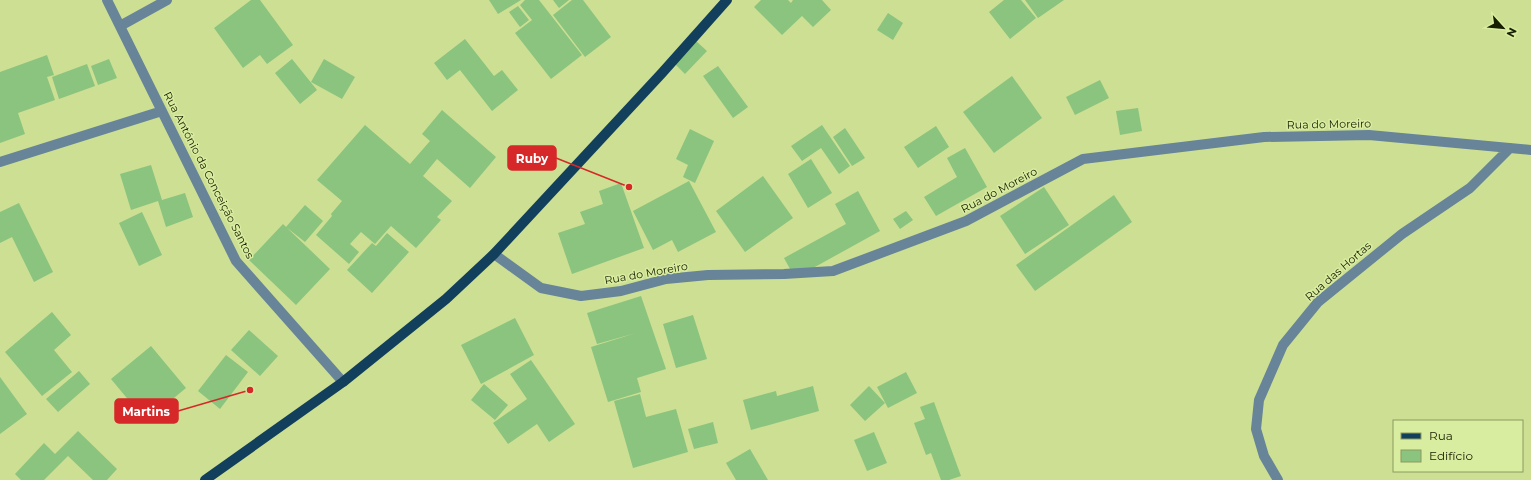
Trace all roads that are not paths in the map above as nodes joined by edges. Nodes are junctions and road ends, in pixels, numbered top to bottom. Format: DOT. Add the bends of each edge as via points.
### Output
graph roads {
  1 [pos="107,0"];
  2 [pos="167,0"];
  3 [pos="727,0"];
  4 [pos="120,26"];
  5 [pos="162,111"];
  6 [pos="1510,148"];
  7 [pos="1531,150"];
  8 [pos="0,162"];
  9 [pos="494,254"];
  10 [pos="343,382"];
  11 [pos="205,480"];
  12 [pos="1278,480"];
  1 -- 4 [label="street, Rua António da Conceição Santos"];
  2 -- 4 [label="street"];
  3 -- 9 [label="main road"];
  4 -- 5 [label="street, Rua António da Conceição Santos"];
  5 -- 8 [label="street"];
  5 -- 10 [label="street, Rua António da Conceição Santos" via="236,261"];
  6 -- 7 [label="street, Rua do Moreiro"];
  6 -- 9 [label="street, Rua do Moreiro" via="1369,135 1264,137 1083,159 966,221 834,271 694,277 581,296 541,288"];
  6 -- 12 [label="street, Rua das Hortas" via="1470,188 1402,234 1318,302 1283,345 1259,400 1256,428 1264,456"];
  9 -- 10 [label="main road" via="446,299"];
  10 -- 11 [label="main road"];
}
